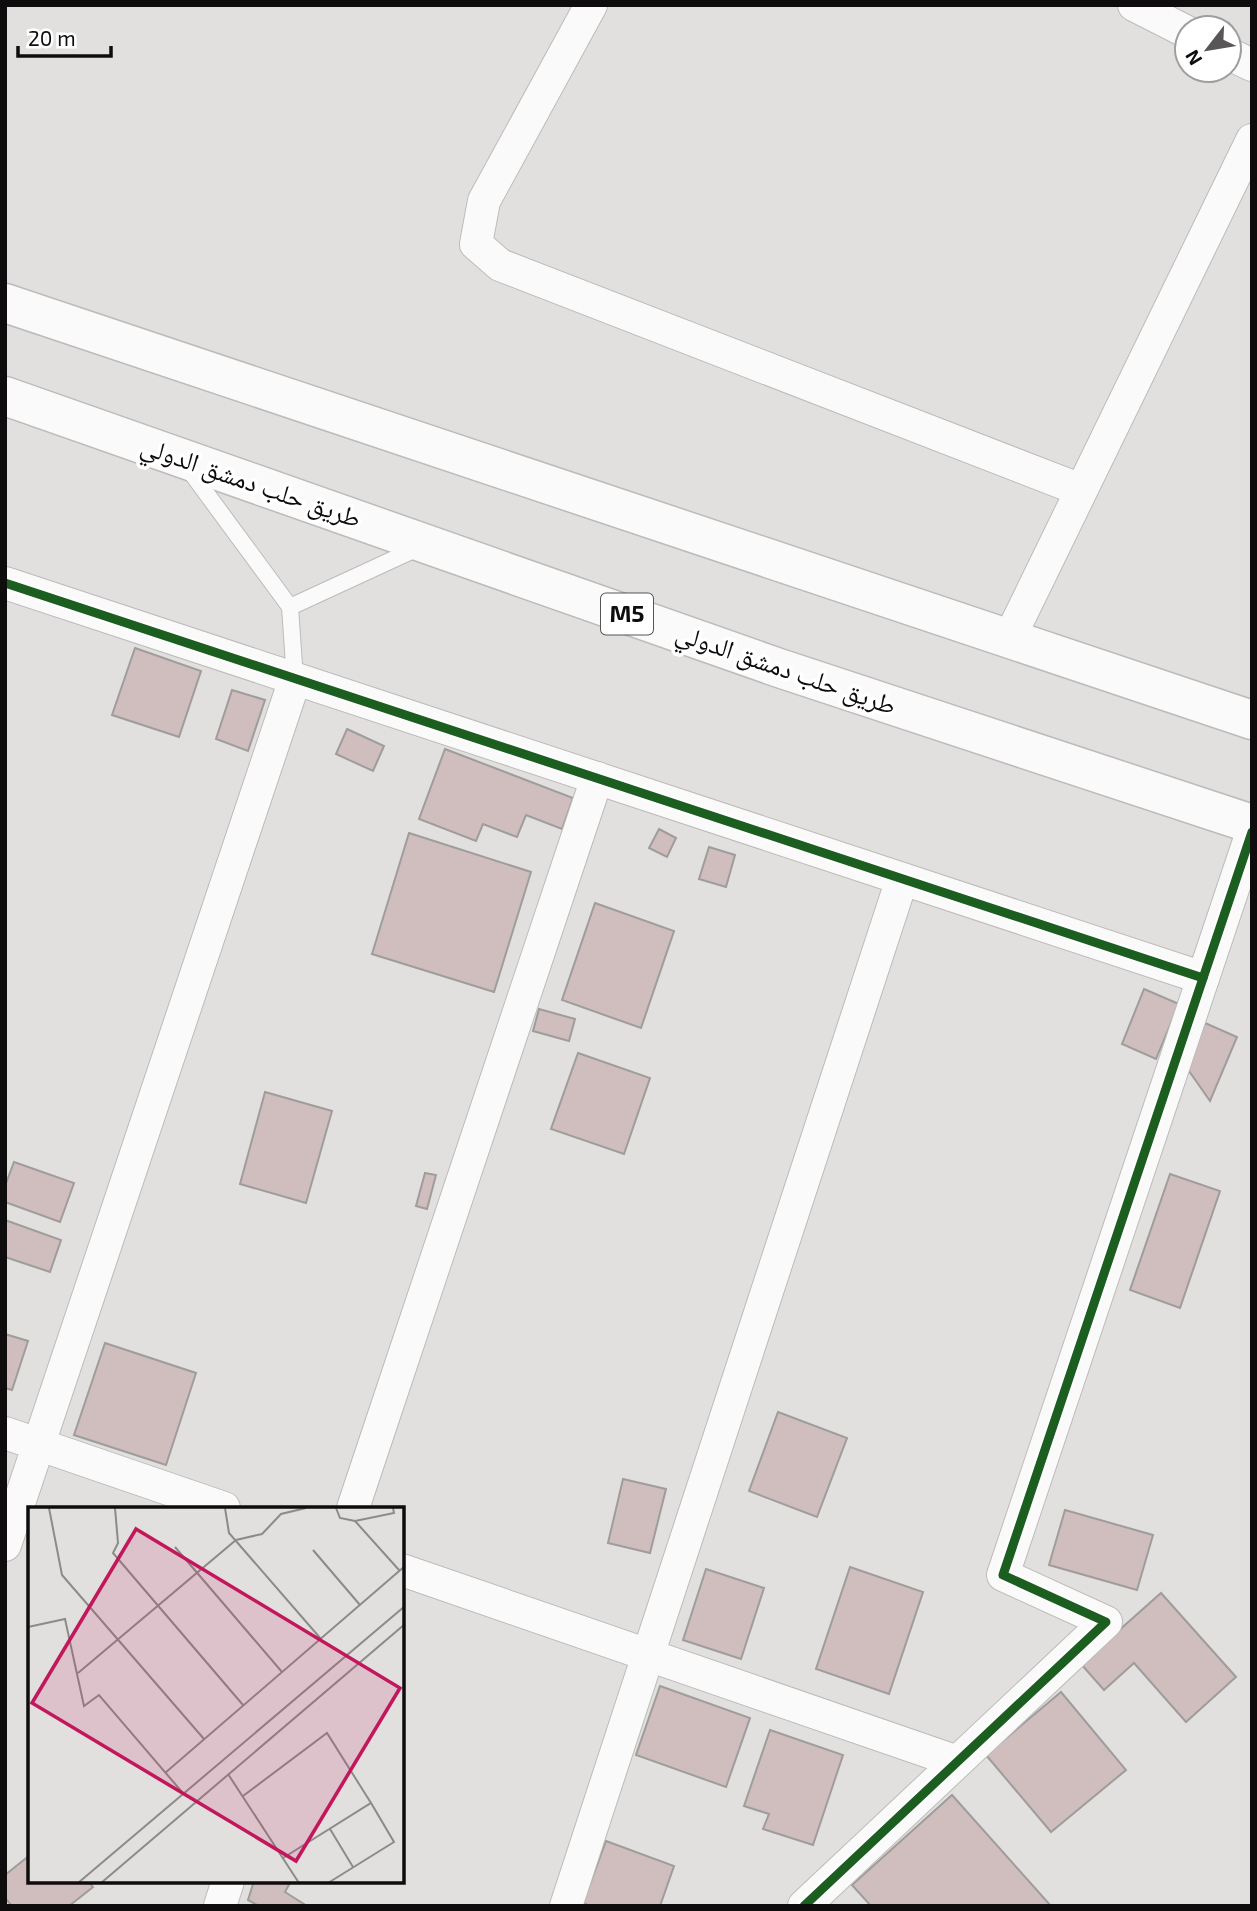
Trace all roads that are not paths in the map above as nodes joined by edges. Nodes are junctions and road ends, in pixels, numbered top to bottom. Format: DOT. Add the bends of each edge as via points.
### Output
graph roads {
  1 [pos="591,5"];
  2 [pos="1135,5"];
  3 [pos="1173,25"];
  4 [pos="1252,140"];
  5 [pos="5,303"];
  6 [pos="5,396"];
  7 [pos="179,457"];
  8 [pos="1081,490"];
  9 [pos="427,544"];
  10 [pos="5,583"];
  11 [pos="290,607"];
  12 [pos="1009,639"];
  13 [pos="295,678"];
  14 [pos="1252,720"];
  15 [pos="597,778"];
  16 [pos="1252,824"];
  17 [pos="1252,832"];
  18 [pos="902,878"];
  19 [pos="1203,978"];
  20 [pos="5,1433"];
  21 [pos="39,1445"];
  22 [pos="221,1507"];
  23 [pos="353,1507"];
  24 [pos="5,1545"];
  25 [pos="404,1571"];
  26 [pos="650,1656"];
  27 [pos="955,1761"];
  28 [pos="227,1883"];
  29 [pos="220,1906"];
  30 [pos="566,1906"];
  31 [pos="804,1906"];
  1 -- 8 [label="street" via="484,201 476,244 500,265"];
  2 -- 3 [label="street"];
  4 -- 8 [label="street"];
  5 -- 12 [label="highway"];
  6 -- 7 [label="highway, طريق حلب دمشق الدولي / M5"];
  7 -- 9 [label="highway, طريق حلب دمشق الدولي / M5"];
  7 -- 11 [label="lane"];
  8 -- 12 [label="street"];
  9 -- 11 [label="lane"];
  9 -- 16 [label="highway, طريق حلب دمشق الدولي / M5" via="779,668"];
  10 -- 13 [label="street"];
  11 -- 13 [label="lane"];
  12 -- 14 [label="highway"];
  13 -- 15 [label="street"];
  13 -- 21 [label="street"];
  15 -- 18 [label="street"];
  15 -- 23 [label="street"];
  17 -- 19 [label="street"];
  18 -- 19 [label="street"];
  18 -- 26 [label="street"];
  19 -- 27 [label="street" via="1003,1575 1106,1622"];
  20 -- 21 [label="street"];
  21 -- 22 [label="street"];
  21 -- 24 [label="street"];
  25 -- 26 [label="street"];
  26 -- 27 [label="street"];
  26 -- 30 [label="street"];
  27 -- 31 [label="street"];
  28 -- 29 [label="street"];
}
